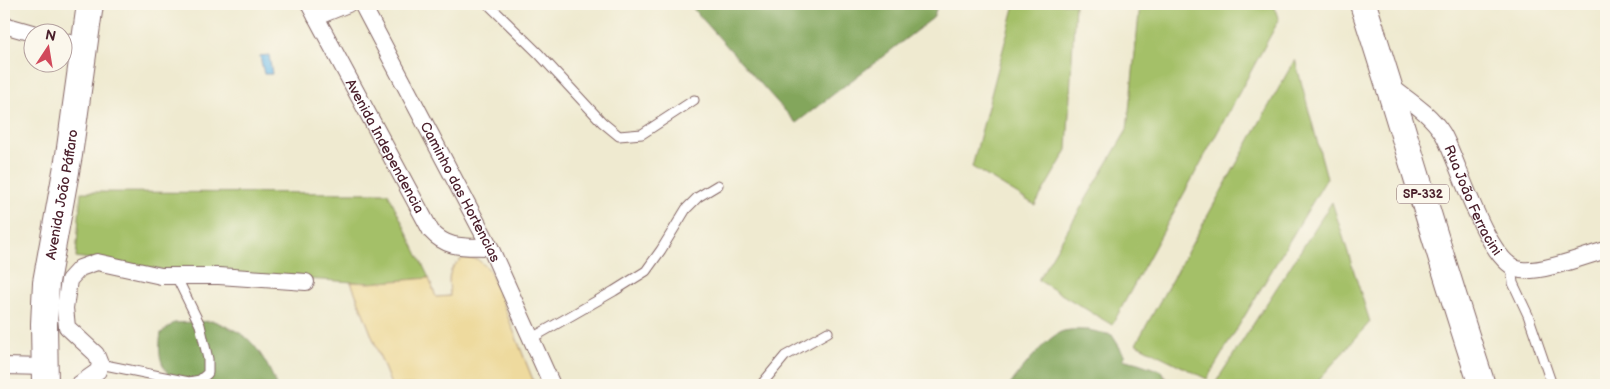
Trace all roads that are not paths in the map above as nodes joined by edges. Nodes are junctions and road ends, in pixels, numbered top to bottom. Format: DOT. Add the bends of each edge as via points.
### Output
graph roads {
  1 [pos="90,4"];
  2 [pos="348,4"];
  3 [pos="362,4"];
  4 [pos="488,4"];
  5 [pos="1363,4"];
  6 [pos="312,10"];
  7 [pos="4,25"];
  8 [pos="22,30"];
  9 [pos="74,44"];
  10 [pos="1389,85"];
  11 [pos="694,100"];
  12 [pos="718,184"];
  13 [pos="490,246"];
  14 [pos="1606,250"];
  15 [pos="1511,266"];
  16 [pos="176,276"];
  17 [pos="306,282"];
  18 [pos="828,332"];
  19 [pos="532,338"];
  20 [pos="100,364"];
  21 [pos="4,366"];
  22 [pos="45,376"];
  23 [pos="78,385"];
  24 [pos="552,385"];
  25 [pos="761,385"];
  26 [pos="1482,385"];
  27 [pos="1552,385"];
  1 -- 9 [label="main road, Avenida João Páffaro"];
  2 -- 6 [label="street"];
  3 -- 13 [label="street, Caminho das Hortencias"];
  4 -- 11 [label="lane" via="619,136 642,134"];
  5 -- 10 [label="main road, SP-332"];
  6 -- 13 [label="street, Avenida Independencia" via="431,230 442,242 454,246"];
  7 -- 8 [label="street"];
  9 -- 22 [label="main road, Avenida João Páffaro" via="69,155 46,282"];
  10 -- 15 [label="street, Rua João Ferracini" via="1432,118 1443,135 1490,240"];
  10 -- 26 [label="main road, SP-332"];
  12 -- 19 [label="lane" via="686,209 646,271"];
  13 -- 19 [label="street, Caminho das Hortencias"];
  14 -- 15 [label="street, Rua João Ferracini" via="1548,268 1521,270"];
  15 -- 27 [label="lane" via="1513,283 1528,315"];
  16 -- 17 [label="street"];
  16 -- 20 [label="street" via="161,276 97,262 80,268 69,280 65,308 67,327 96,354"];
  16 -- 20 [label="lane" via="200,325 208,373 200,380 189,382"];
  18 -- 25 [label="lane" via="785,356"];
  19 -- 24 [label="street, Caminho das Hortencias"];
  20 -- 23 [label="street" via="98,372"];
  21 -- 22 [label="street"];
}
